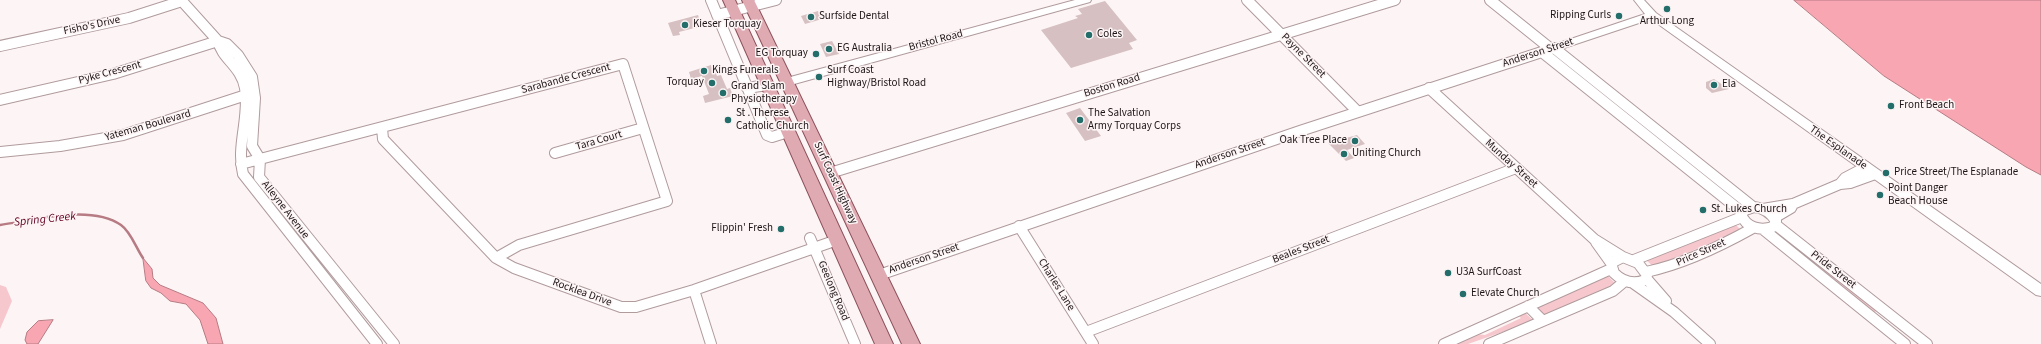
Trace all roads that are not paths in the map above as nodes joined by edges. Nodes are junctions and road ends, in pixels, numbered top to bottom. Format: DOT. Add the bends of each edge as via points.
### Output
graph roads {
  1 [pos="711,0"];
  2 [pos="776,0"];
  3 [pos="1086,0"];
  4 [pos="1247,0"];
  5 [pos="1395,0"];
  6 [pos="1490,0"];
  7 [pos="1639,0"];
  8 [pos="181,1"];
  9 [pos="750,3"];
  10 [pos="732,5"];
  11 [pos="717,15"];
  12 [pos="1652,15"];
  13 [pos="1282,35"];
  14 [pos="218,42"];
  15 [pos="0,46"];
  16 [pos="1549,50"];
  17 [pos="1589,76"];
  18 [pos="1577,80"];
  19 [pos="786,82"];
  20 [pos="767,85"];
  21 [pos="747,88"];
  22 [pos="1429,88"];
  23 [pos="246,95"];
  24 [pos="0,100"];
  25 [pos="1358,112"];
  26 [pos="1649,123"];
  27 [pos="382,128"];
  28 [pos="643,128"];
  29 [pos="1636,128"];
  30 [pos="788,132"];
  31 [pos="0,152"];
  32 [pos="555,153"];
  33 [pos="260,159"];
  34 [pos="241,164"];
  35 [pos="1516,168"];
  36 [pos="1870,170"];
  37 [pos="830,173"];
  38 [pos="1793,204"];
  39 [pos="1758,208"];
  40 [pos="1742,214"];
  41 [pos="1775,221"];
  42 [pos="1018,226"];
  43 [pos="1759,229"];
  44 [pos="858,231"];
  45 [pos="1594,239"];
  46 [pos="837,240"];
  47 [pos="812,243"];
  48 [pos="496,258"];
  49 [pos="1629,259"];
  50 [pos="1612,266"];
  51 [pos="879,275"];
  52 [pos="1646,275"];
  53 [pos="1629,282"];
  54 [pos="857,283"];
  55 [pos="694,290"];
  56 [pos="2041,291"];
  57 [pos="1528,306"];
  58 [pos="1674,312"];
  59 [pos="1890,315"];
  60 [pos="1543,321"];
  61 [pos="1876,321"];
  62 [pos="1086,332"];
  63 [pos="377,344"];
  64 [pos="394,344"];
  65 [pos="711,344"];
  66 [pos="855,344"];
  67 [pos="884,344"];
  68 [pos="911,344"];
  69 [pos="1093,344"];
  70 [pos="1444,344"];
  71 [pos="1489,344"];
  72 [pos="1710,344"];
  73 [pos="1905,344"];
  74 [pos="1927,344"];
  1 -- 11 [label="street"];
  2 -- 9 [label="street"];
  3 -- 19 [label="street, Bristol Road"];
  4 -- 13 [label="street, Payne Street"];
  5 -- 13 [label="street, Boston Road"];
  6 -- 16 [label="street"];
  7 -- 12 [label="street, The Esplanade"];
  8 -- 14 [label="street, Alleyne Avenue"];
  8 -- 15 [label="street, Fisho's Drive" via="135,16"];
  9 -- 10 [label="street"];
  9 -- 19 [label="main road, Surf Coast Highway"];
  10 -- 11 [label="street"];
  10 -- 20 [label="main road, Surf Coast Highway"];
  11 -- 21 [label="street"];
  12 -- 16 [label="street, Anderson Street"];
  12 -- 36 [label="street, The Esplanade"];
  13 -- 25 [label="street, Payne Street"];
  13 -- 37 [label="street, Boston Road"];
  14 -- 23 [label="street, Alleyne Avenue" via="218,47 240,74"];
  14 -- 24 [label="street, Pyke Crescent" via="113,74"];
  14 -- 33 [label="street, Alleyne Avenue" via="226,43 242,60 254,82 257,100 252,146"];
  16 -- 17 [label="street"];
  16 -- 18 [label="street"];
  16 -- 22 [label="street, Anderson Street"];
  17 -- 18 [label="street"];
  17 -- 26 [label="street"];
  18 -- 29 [label="street"];
  19 -- 20 [label="main road"];
  19 -- 37 [label="main road, Surf Coast Highway"];
  20 -- 21 [label="street"];
  20 -- 30 [label="main road, Surf Coast Highway"];
  21 -- 30 [label="street" via="767,135 772,137"];
  22 -- 25 [label="street, Anderson Street"];
  22 -- 35 [label="street, Munday Street"];
  23 -- 31 [label="street, Yateman Boulevard" via="123,135 60,146"];
  23 -- 34 [label="street, Alleyne Avenue"];
  25 -- 42 [label="street, Anderson Street"];
  26 -- 29 [label="street"];
  26 -- 39 [label="street"];
  27 -- 28 [label="street, Sarabande Crescent" via="623,64"];
  27 -- 33 [label="street, Sarabande Crescent"];
  27 -- 48 [label="street, Rocklea Drive" via="383,139"];
  28 -- 32 [label="street, Tara Court"];
  28 -- 48 [label="street, Sarabande Crescent" via="667,201 519,245"];
  29 -- 40 [label="street"];
  30 -- 46 [label="main road, Surf Coast Highway"];
  33 -- 34 [label="street, Sarabande Crescent"];
  33 -- 64 [label="street, Alleyne Avenue" via="259,172 263,183"];
  34 -- 63 [label="street, Alleyne Avenue" via="243,174"];
  35 -- 45 [label="street, Munday Street"];
  35 -- 62 [label="street, Beales Street"];
  36 -- 38 [label="street, Price Street" via="1850,184 1840,184"];
  36 -- 56 [label="street, The Esplanade"];
  37 -- 44 [label="main road, Surf Coast Highway"];
  38 -- 39 [label="street, Price Street"];
  38 -- 41 [label="street, Price Street"];
  39 -- 40 [label="street, Price Street"];
  39 -- 41 [label="street"];
  40 -- 43 [label="street"];
  40 -- 49 [label="street, Price Street"];
  41 -- 43 [label="street, Price Street"];
  41 -- 59 [label="street, Pride Street"];
  42 -- 51 [label="street, Anderson Street"];
  42 -- 62 [label="street, Charles Lane"];
  43 -- 52 [label="street, Price Street"];
  43 -- 61 [label="street, Pride Street"];
  44 -- 46 [label="main road"];
  44 -- 51 [label="main road, Surf Coast Highway"];
  45 -- 49 [label="street, Munday Street"];
  45 -- 50 [label="street, Munday Street"];
  46 -- 47 [label="street, Rocklea Drive"];
  46 -- 54 [label="main road, Surf Coast Highway"];
  47 -- 55 [label="street, Rocklea Drive"];
  47 -- 66 [label="street, Geelong Road"];
  48 -- 55 [label="street, Rocklea Drive" via="514,268 621,307 636,307"];
  49 -- 50 [label="street, Price Street" via="1618,258"];
  49 -- 52 [label="street" via="1644,267"];
  50 -- 53 [label="street" via="1616,276"];
  50 -- 57 [label="street, Price Street"];
  51 -- 54 [label="main road"];
  51 -- 68 [label="main road, Surf Coast Highway"];
  52 -- 53 [label="street, Price Street" via="1642,282"];
  52 -- 58 [label="street"];
  53 -- 58 [label="street"];
  53 -- 60 [label="street, Price Street"];
  54 -- 67 [label="main road, Surf Coast Highway"];
  55 -- 65 [label="street"];
  57 -- 60 [label="street"];
  57 -- 70 [label="street, Price Street"];
  58 -- 72 [label="street"];
  59 -- 61 [label="street"];
  59 -- 74 [label="street, Pride Street"];
  60 -- 71 [label="street, Price Street"];
  61 -- 73 [label="street, Pride Street"];
  62 -- 69 [label="street, Charles Lane"];
}
